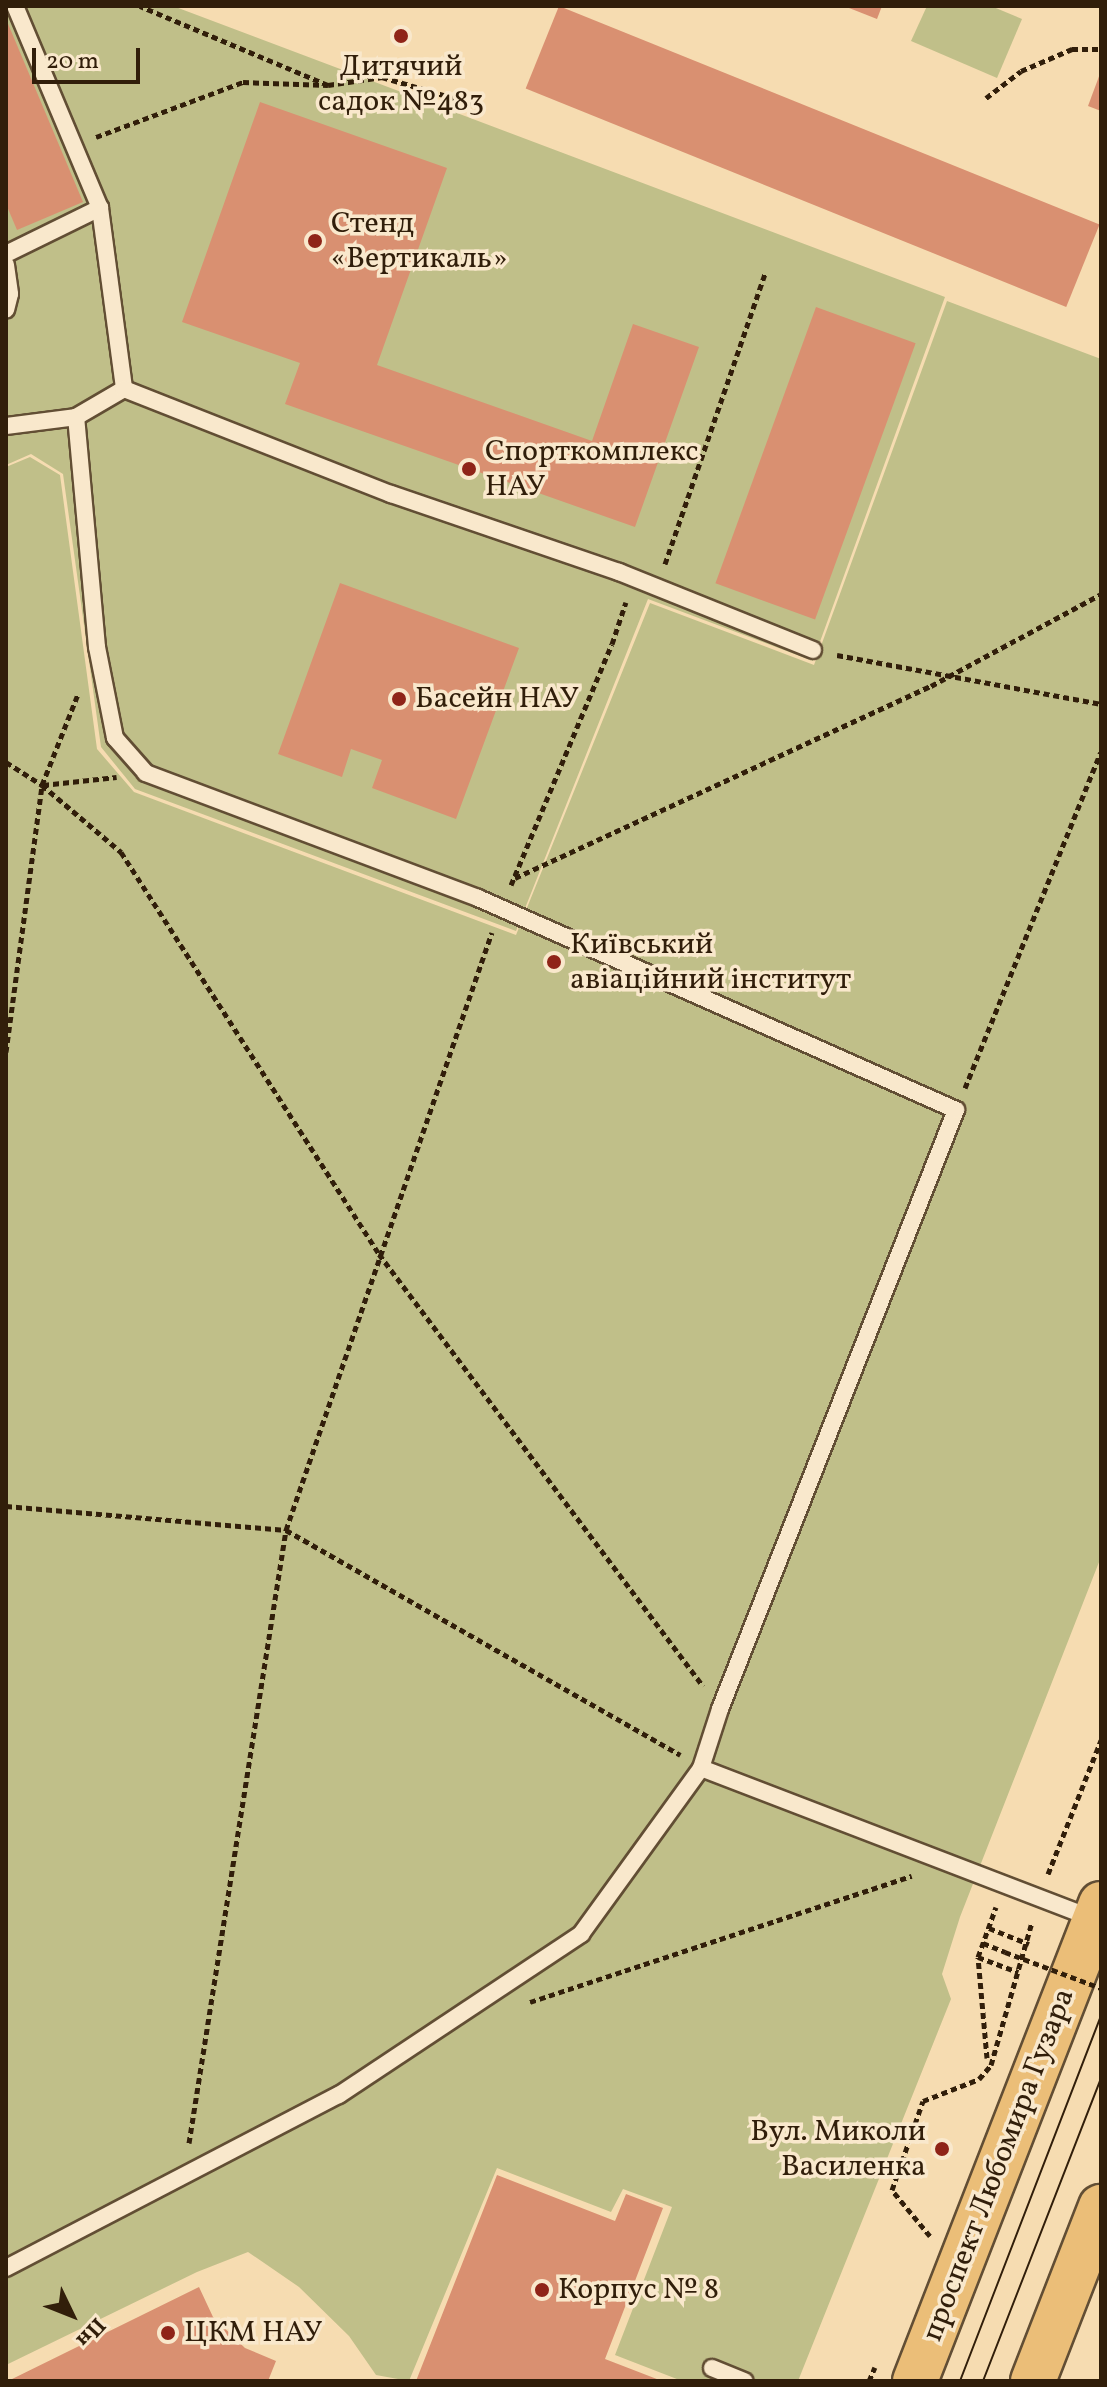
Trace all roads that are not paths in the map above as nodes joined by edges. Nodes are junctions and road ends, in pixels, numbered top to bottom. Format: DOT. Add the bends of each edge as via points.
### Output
graph roads {
  1 [pos="15,6"];
  2 [pos="100,208"];
  3 [pos="6,254"];
  4 [pos="6,265"];
  5 [pos="6,310"];
  6 [pos="124,389"];
  7 [pos="76,417"];
  8 [pos="6,426"];
  9 [pos="813,650"];
  10 [pos="701,1768"];
  11 [pos="1098,1911"];
  12 [pos="1101,2207"];
  13 [pos="6,2268"];
  14 [pos="712,2368"];
  15 [pos="744,2381"];
  16 [pos="915,2381"];
  17 [pos="1033,2381"];
  1 -- 2 [label="lane"];
  2 -- 3 [label="lane"];
  2 -- 6 [label="lane"];
  4 -- 5 [label="lane"];
  6 -- 7 [label="lane"];
  6 -- 9 [label="lane"];
  7 -- 8 [label="lane"];
  7 -- 10 [label="lane" via="97,647 115,738 146,773 501,908 956,1110"];
  10 -- 11 [label="lane" via="951,1864"];
  10 -- 13 [label="lane" via="581,1934 339,2095"];
  11 -- 16 [label="main road, проспект Любомира Гузара"];
  12 -- 17 [label="main road"];
  14 -- 15 [label="lane"];
}
